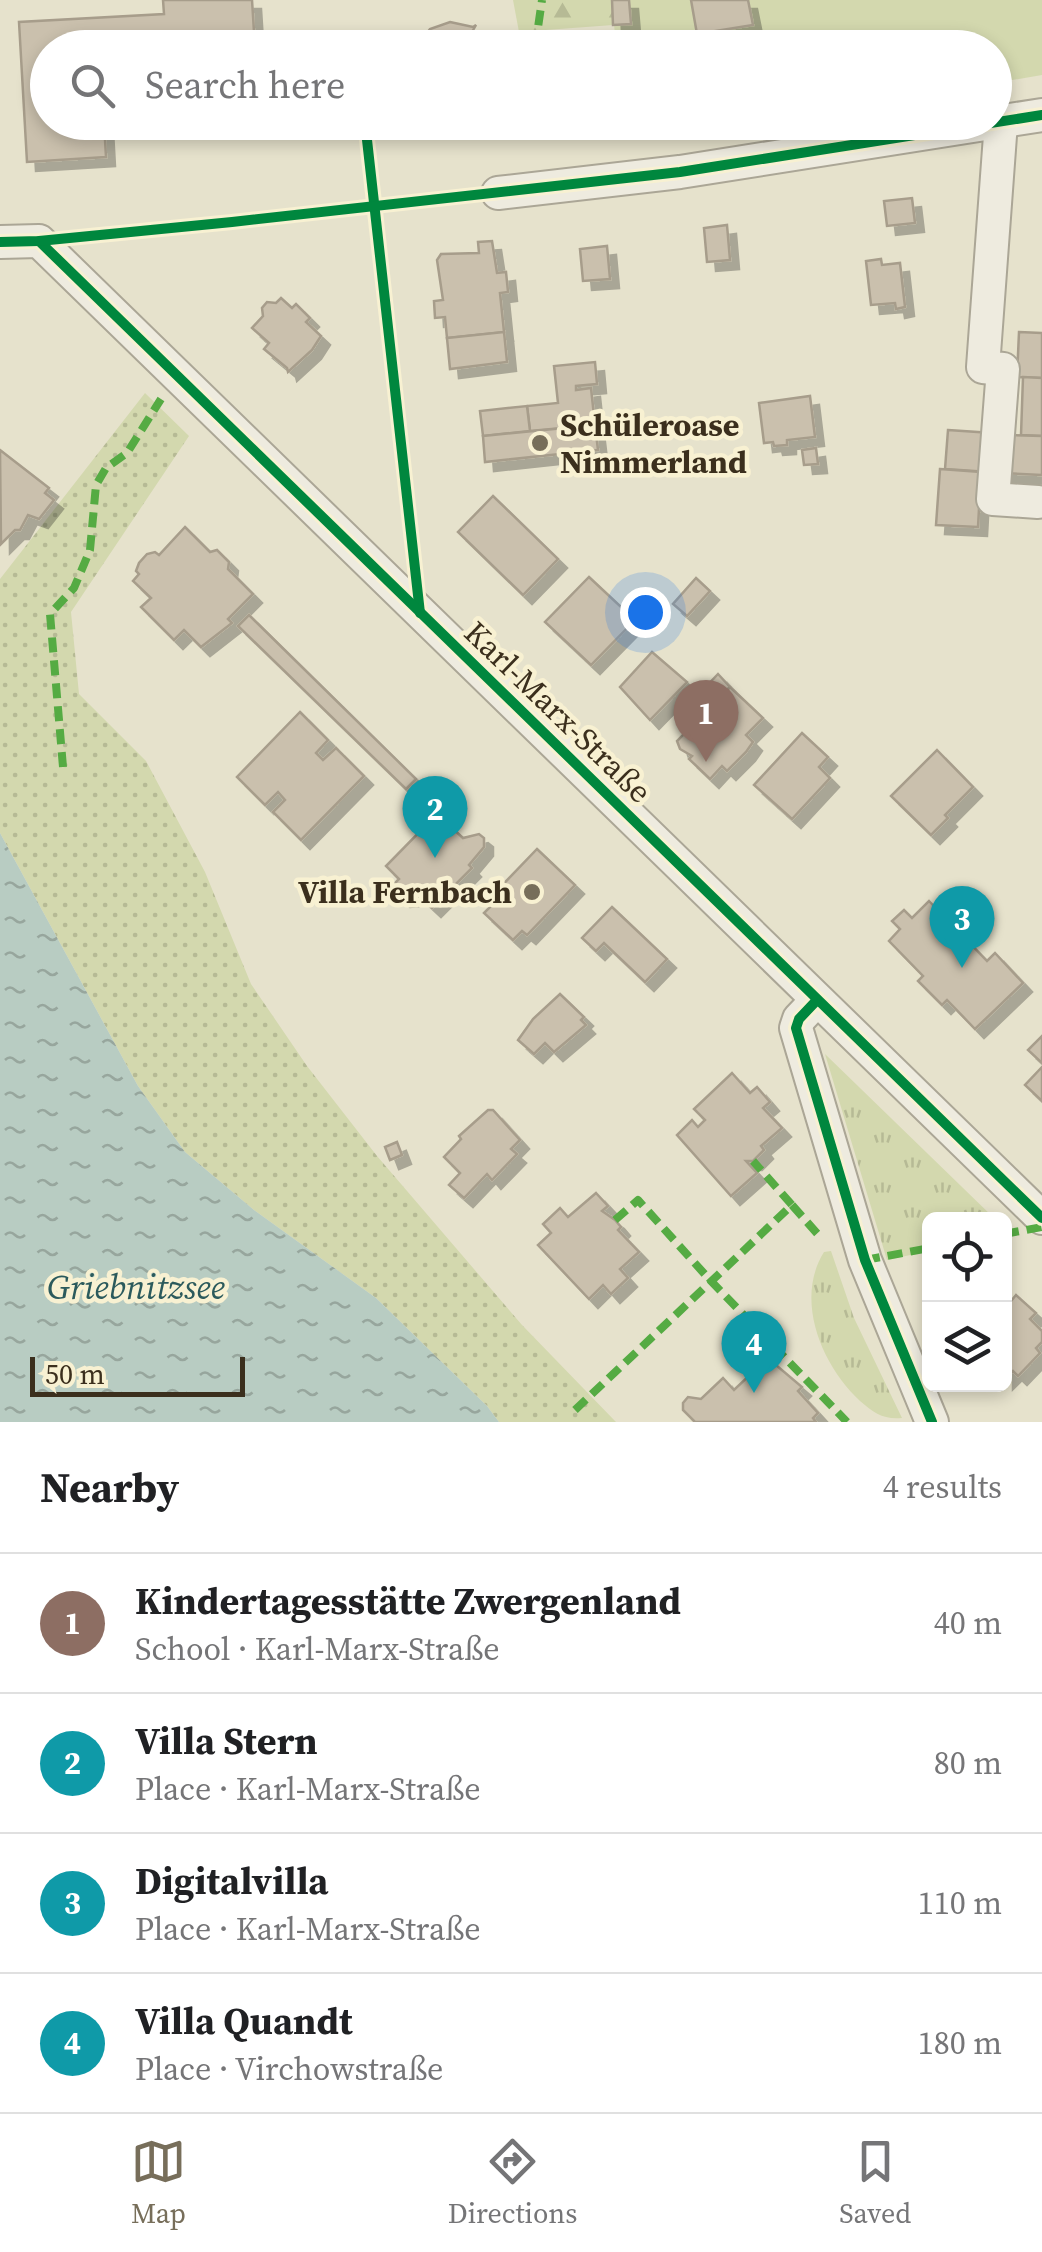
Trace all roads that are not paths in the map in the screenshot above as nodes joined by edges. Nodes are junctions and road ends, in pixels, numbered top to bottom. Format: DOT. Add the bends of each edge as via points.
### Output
graph roads {
  1 [pos="1042,115"];
  2 [pos="1012,120"];
  3 [pos="886,140"];
  4 [pos="1001,140"];
  5 [pos="498,193"];
  6 [pos="0,242"];
  7 [pos="1038,502"];
  8 [pos="816,1000"];
  9 [pos="1042,1218"];
  10 [pos="932,1422"];
  1 -- 2 [label="street"];
  3 -- 5 [label="street"];
  4 -- 7 [label="street" via="983,367 1003,369 992,498"];
  6 -- 8 [label="street, Karl-Marx-Straße" via="39,242"];
  8 -- 9 [label="street, Karl-Marx-Straße"];
  8 -- 10 [label="street" via="796,1028 859,1242"];
}
